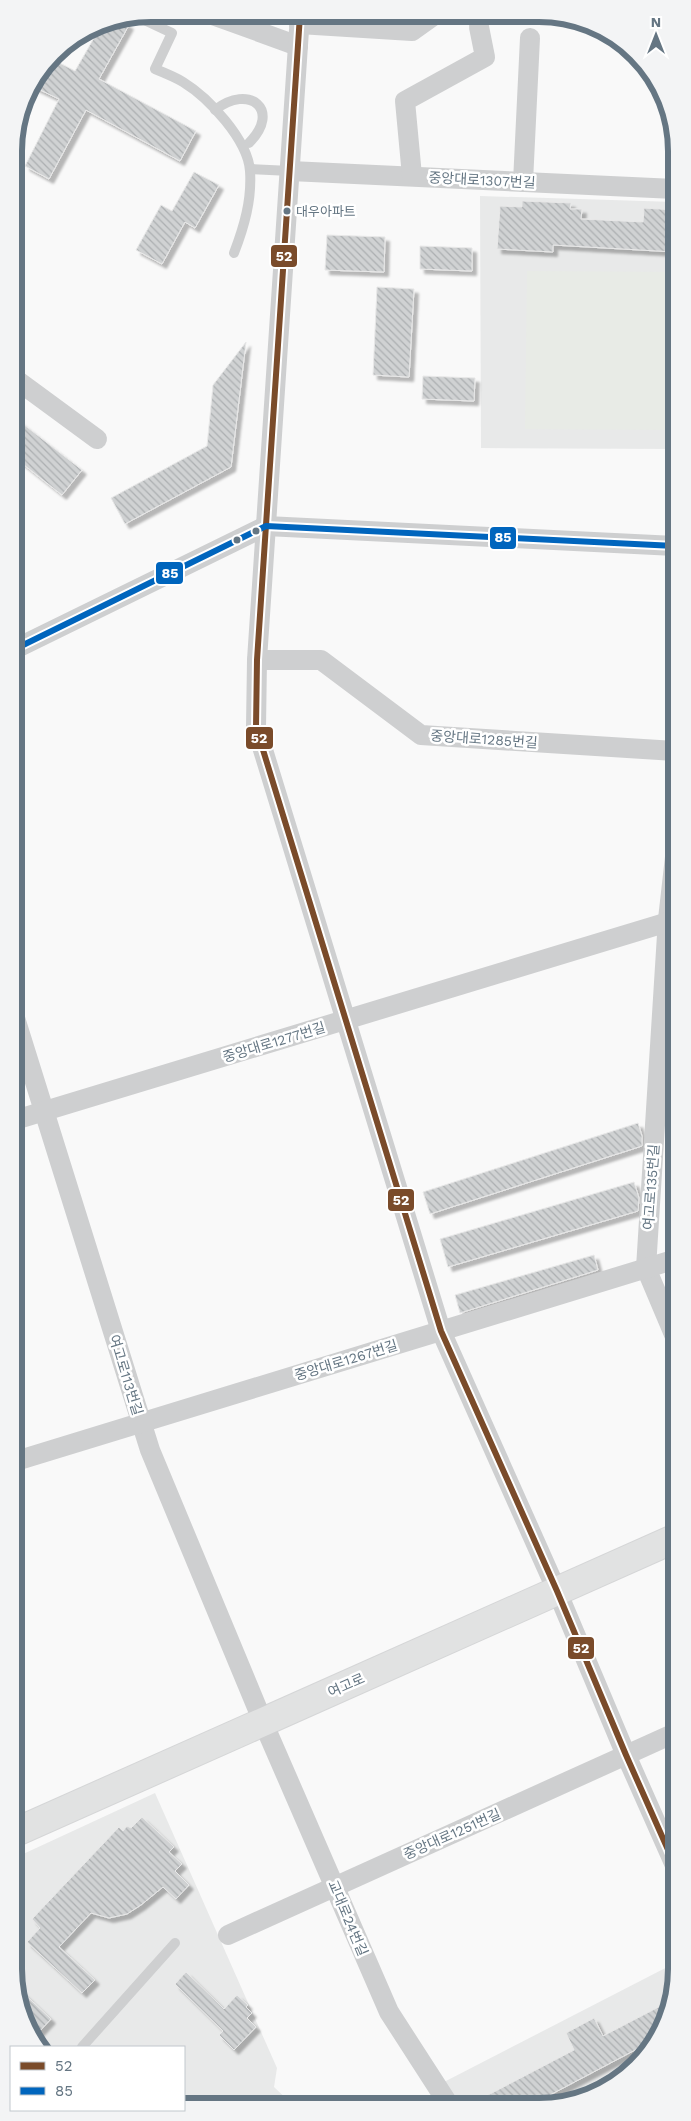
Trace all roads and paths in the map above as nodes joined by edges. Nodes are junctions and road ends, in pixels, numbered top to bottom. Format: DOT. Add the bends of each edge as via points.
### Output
graph roads {
  1 [pos="424,22"];
  2 [pos="152,23"];
  3 [pos="234,23"];
  4 [pos="300,23"];
  5 [pos="333,23"];
  6 [pos="479,27"];
  7 [pos="530,38"];
  8 [pos="298,46"];
  9 [pos="216,110"];
  10 [pos="249,143"];
  11 [pos="250,169"];
  12 [pos="290,171"];
  13 [pos="412,176"];
  14 [pos="523,182"];
  15 [pos="668,189"];
  16 [pos="234,253"];
  17 [pos="23,385"];
  18 [pos="97,439"];
  19 [pos="266,526"];
  20 [pos="668,546"];
  21 [pos="23,645"];
  22 [pos="257,660"];
  23 [pos="668,751"];
  24 [pos="668,924"];
  25 [pos="668,976"];
  26 [pos="347,1020"];
  27 [pos="23,1043"];
  28 [pos="43,1112"];
  29 [pos="22,1118"];
  30 [pos="668,1261"];
  31 [pos="646,1268"];
  32 [pos="668,1320"];
  33 [pos="441,1331"];
  34 [pos="141,1423"];
  35 [pos="22,1459"];
  36 [pos="668,1542"];
  37 [pos="557,1591"];
  38 [pos="263,1722"];
  39 [pos="668,1736"];
  40 [pos="626,1755"];
  41 [pos="22,1829"];
  42 [pos="668,1850"];
  43 [pos="335,1887"];
  44 [pos="228,1935"];
  45 [pos="175,1943"];
  46 [pos="83,2046"];
  47 [pos="444,2098"];
  1 -- 5 [label="street" via="412,31"];
  2 -- 9 [label="lane" via="172,33 156,69 182,81"];
  3 -- 8 [label="street"];
  4 -- 8 [label="street"];
  6 -- 13 [label="street" via="485,57 404,101"];
  7 -- 14 [label="street"];
  8 -- 12 [label="street"];
  9 -- 10 [label="lane" via="236,98 258,104 263,124"];
  9 -- 11 [label="lane" via="240,143"];
  11 -- 12 [label="lane"];
  11 -- 16 [label="lane" via="250,196 244,227"];
  12 -- 13 [label="street, 중앙대로1307번길"];
  12 -- 19 [label="street"];
  13 -- 14 [label="street, 중앙대로1307번길"];
  14 -- 15 [label="street, 중앙대로1307번길"];
  17 -- 18 [label="street"];
  19 -- 20 [label="street"];
  19 -- 21 [label="street"];
  19 -- 22 [label="street"];
  22 -- 23 [label="street, 중앙대로1285번길" via="321,660 421,735"];
  22 -- 26 [label="street" via="256,727"];
  24 -- 26 [label="street, 중앙대로1277번길"];
  25 -- 31 [label="street, 여고로135번길"];
  26 -- 28 [label="street, 중앙대로1277번길"];
  26 -- 33 [label="street"];
  27 -- 28 [label="street, 여고로113번길"];
  28 -- 29 [label="street, 중앙대로1277번길"];
  28 -- 34 [label="street, 여고로113번길"];
  30 -- 31 [label="street, 중앙대로1267번길"];
  31 -- 32 [label="street, 여고로135번길"];
  31 -- 33 [label="street, 중앙대로1267번길"];
  33 -- 34 [label="street, 중앙대로1267번길"];
  33 -- 37 [label="street"];
  34 -- 35 [label="street, 중앙대로1267번길"];
  34 -- 38 [label="street, 여고로113번길"];
  36 -- 37 [label="main road, 여고로"];
  37 -- 38 [label="main road, 여고로"];
  37 -- 40 [label="street"];
  38 -- 41 [label="main road, 여고로"];
  38 -- 43 [label="street, 교대로24번길"];
  39 -- 40 [label="street, 중앙대로1251번길"];
  40 -- 42 [label="street"];
  40 -- 43 [label="street, 중앙대로1251번길"];
  43 -- 44 [label="street, 중앙대로1251번길"];
  43 -- 47 [label="street, 교대로24번길" via="389,2012"];
  45 -- 46 [label="lane"];
}
